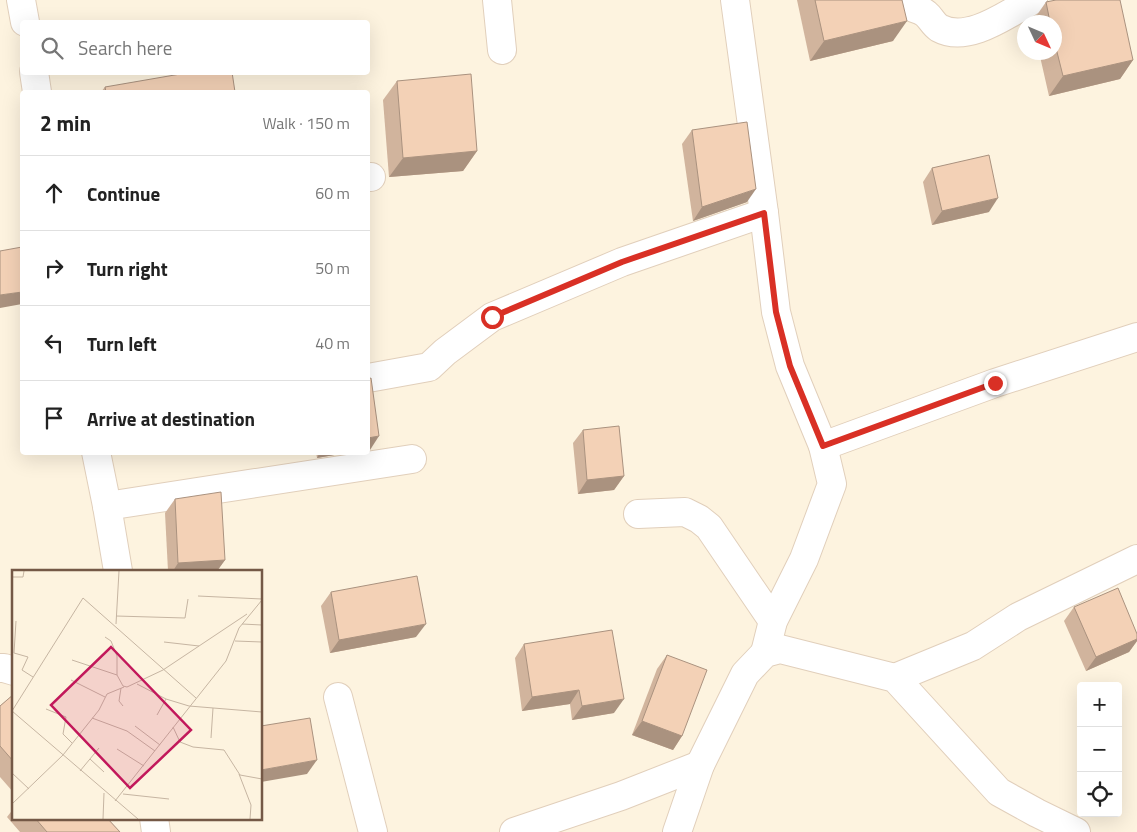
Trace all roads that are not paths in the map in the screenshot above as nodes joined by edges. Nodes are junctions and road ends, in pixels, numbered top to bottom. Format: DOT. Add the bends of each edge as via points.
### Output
graph roads {
  1 [pos="21,0"];
  2 [pos="496,0"];
  3 [pos="735,0"];
  4 [pos="904,0"];
  5 [pos="1033,0"];
  6 [pos="25,20"];
  7 [pos="502,50"];
  8 [pos="34,75"];
  9 [pos="37,90"];
  10 [pos="764,213"];
  11 [pos="1137,337"];
  12 [pos="370,378"];
  13 [pos="823,446"];
  14 [pos="97,455"];
  15 [pos="412,459"];
  16 [pos="107,506"];
  17 [pos="638,514"];
  18 [pos="1137,559"];
  19 [pos="118,570"];
  20 [pos="773,621"];
  21 [pos="765,653"];
  22 [pos="895,678"];
  23 [pos="338,697"];
  24 [pos="700,765"];
  25 [pos="373,832"];
  26 [pos="514,832"];
  27 [pos="677,832"];
  28 [pos="1076,832"];
  1 -- 6 [label="street"];
  2 -- 7 [label="street"];
  3 -- 10 [label="street"];
  4 -- 5 [label="street" via="910,8 927,14 938,27 950,32 976,30"];
  8 -- 9 [label="street"];
  10 -- 12 [label="street" via="622,262 492,317 429,367"];
  10 -- 13 [label="street" via="776,312 790,366"];
  11 -- 13 [label="street" via="995,383"];
  13 -- 20 [label="street" via="832,484 804,559"];
  14 -- 16 [label="street"];
  15 -- 16 [label="street"];
  16 -- 19 [label="street"];
  17 -- 20 [label="street" via="685,512 699,519 709,527"];
  18 -- 22 [label="street" via="1018,617 973,646"];
  20 -- 21 [label="street"];
  21 -- 22 [label="street" via="780,649"];
  21 -- 24 [label="street" via="745,674"];
  22 -- 28 [label="street" via="999,792"];
  23 -- 25 [label="street"];
  24 -- 26 [label="street"];
  24 -- 27 [label="street"];
}
